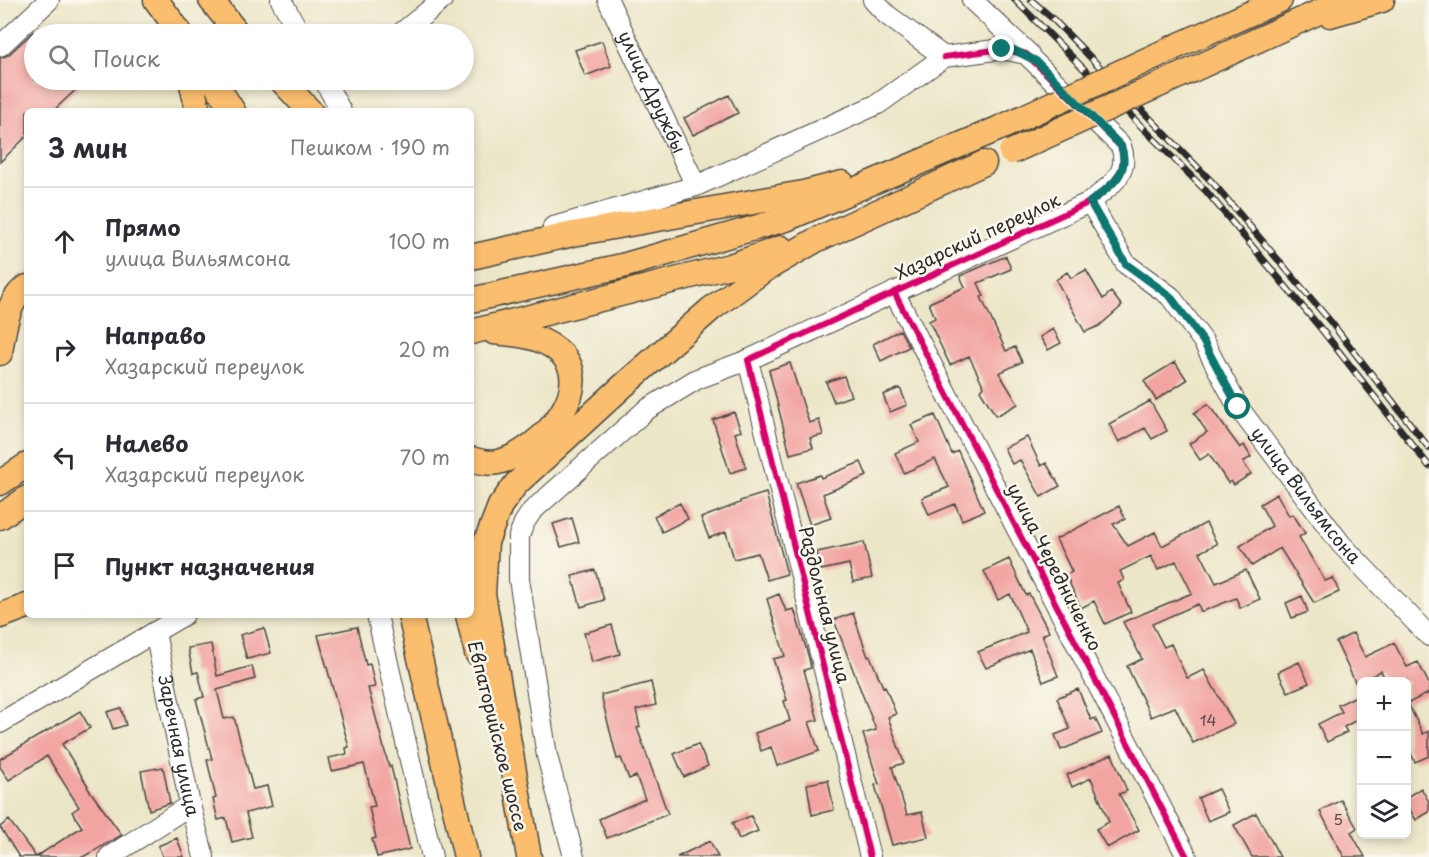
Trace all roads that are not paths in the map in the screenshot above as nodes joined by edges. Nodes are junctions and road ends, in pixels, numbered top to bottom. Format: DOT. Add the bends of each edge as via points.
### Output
graph roads {
  1 [pos="49,0"];
  2 [pos="156,0"];
  3 [pos="211,0"];
  4 [pos="281,0"];
  5 [pos="442,0"];
  6 [pos="608,0"];
  7 [pos="873,0"];
  8 [pos="972,0"];
  9 [pos="1280,0"];
  10 [pos="1345,0"];
  11 [pos="1382,0"];
  12 [pos="172,24"];
  13 [pos="230,24"];
  14 [pos="294,24"];
  15 [pos="412,24"];
  16 [pos="1270,33"];
  17 [pos="0,46"];
  18 [pos="944,57"];
  19 [pos="1036,61"];
  20 [pos="193,90"];
  21 [pos="219,90"];
  22 [pos="275,90"];
  23 [pos="290,90"];
  24 [pos="335,90"];
  25 [pos="197,108"];
  26 [pos="231,108"];
  27 [pos="286,108"];
  28 [pos="307,108"];
  29 [pos="340,108"];
  30 [pos="969,143"];
  31 [pos="984,163"];
  32 [pos="845,182"];
  33 [pos="696,186"];
  34 [pos="1090,202"];
  35 [pos="474,246"];
  36 [pos="474,256"];
  37 [pos="474,286"];
  38 [pos="16,292"];
  39 [pos="894,292"];
  40 [pos="474,299"];
  41 [pos="474,331"];
  42 [pos="0,353"];
  43 [pos="748,360"];
  44 [pos="474,459"];
  45 [pos="24,467"];
  46 [pos="0,483"];
  47 [pos="24,500"];
  48 [pos="0,517"];
  49 [pos="24,607"];
  50 [pos="0,616"];
  51 [pos="179,618"];
  52 [pos="378,618"];
  53 [pos="411,618"];
  54 [pos="469,618"];
  55 [pos="154,632"];
  56 [pos="1429,636"];
  57 [pos="0,723"];
  58 [pos="190,804"];
  59 [pos="109,857"];
  60 [pos="204,857"];
  61 [pos="432,857"];
  62 [pos="466,857"];
  63 [pos="528,857"];
  64 [pos="574,857"];
  65 [pos="870,857"];
  66 [pos="1187,857"];
  1 -- 17 [label="street"];
  2 -- 12 [label="main road"];
  3 -- 13 [label="main road"];
  4 -- 14 [label="street"];
  5 -- 15 [label="street"];
  6 -- 33 [label="street, улица Дружбы"];
  7 -- 18 [label="street"];
  8 -- 19 [label="street"];
  9 -- 30 [label="main road, bridge"];
  10 -- 16 [label="main road"];
  11 -- 16 [label="main road"];
  16 -- 31 [label="main road, bridge"];
  18 -- 19 [label="street, Хазарский переулок" via="1014,50"];
  18 -- 33 [label="street" via="878,104"];
  19 -- 34 [label="street, Хазарский переулок" via="1121,146 1121,174"];
  20 -- 25 [label="main road"];
  21 -- 26 [label="main road"];
  22 -- 27 [label="main road"];
  23 -- 28 [label="main road"];
  24 -- 29 [label="street"];
  30 -- 32 [label="main road"];
  30 -- 40 [label="main road" via="753,229 622,266"];
  31 -- 41 [label="main road" via="826,231 730,266"];
  31 -- 63 [label="main road" via="816,240 764,270 711,309 632,378 516,484 500,506 486,542 483,594"];
  32 -- 36 [label="main road"];
  32 -- 37 [label="main road" via="771,209 629,251"];
  33 -- 35 [label="street"];
  34 -- 39 [label="street, Хазарский переулок"];
  34 -- 56 [label="street, улица Вильямсона" via="1126,264 1170,296 1203,341 1238,407 1341,544"];
  38 -- 42 [label="main road" via="4,325"];
  39 -- 43 [label="street, Хазарский переулок"];
  39 -- 66 [label="street, улица Чередниченко"];
  41 -- 44 [label="main road" via="527,336 548,344 569,363 572,389 561,417 536,440 496,463"];
  43 -- 64 [label="street, Хазарский переулок" via="697,379 646,411 532,511 524,523 517,554 530,655 547,756"];
  43 -- 65 [label="street, Раздольная улица"];
  45 -- 46 [label="main road"];
  47 -- 48 [label="main road"];
  49 -- 50 [label="main road"];
  51 -- 55 [label="street"];
  52 -- 61 [label="street"];
  53 -- 62 [label="main road"];
  54 -- 63 [label="main road, Евпаторийское шоссе"];
  55 -- 57 [label="street"];
  55 -- 58 [label="street, Заречная улица"];
  58 -- 59 [label="street"];
  58 -- 60 [label="street, Заречная улица"];
}
